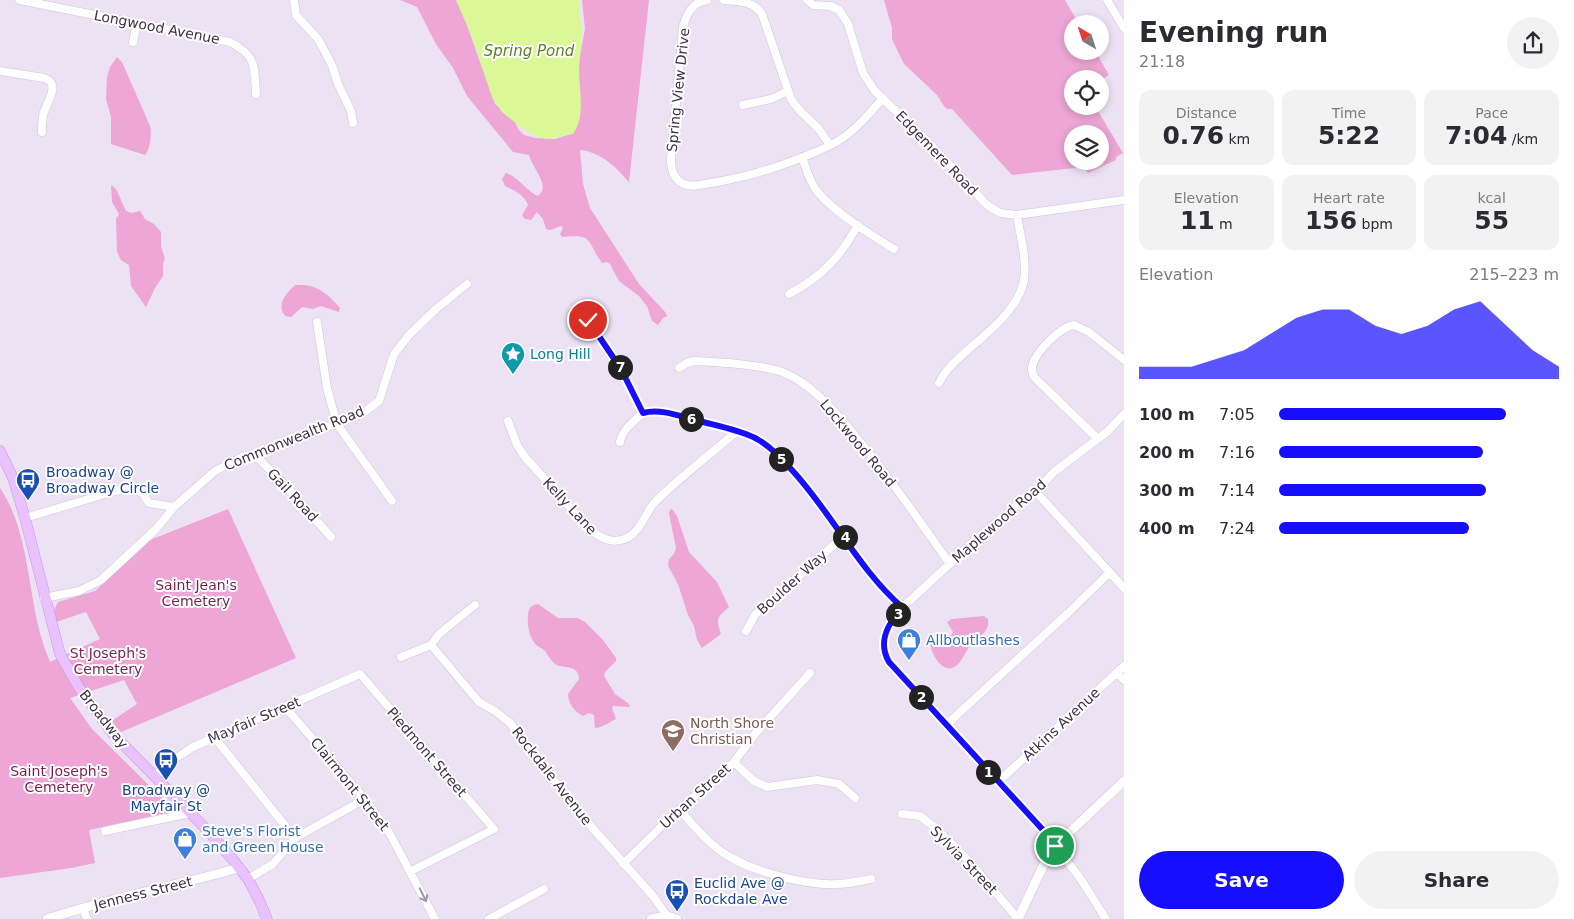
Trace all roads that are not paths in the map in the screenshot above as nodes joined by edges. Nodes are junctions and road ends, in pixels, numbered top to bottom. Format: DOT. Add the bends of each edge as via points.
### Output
graph roads {
  1 [pos="20,0"];
  2 [pos="68,0"];
  3 [pos="294,0"];
  4 [pos="707,0"];
  5 [pos="724,0"];
  6 [pos="807,0"];
  7 [pos="1107,0"];
  8 [pos="66,9"];
  9 [pos="137,23"];
  10 [pos="1124,28"];
  11 [pos="133,42"];
  12 [pos="0,71"];
  13 [pos="788,91"];
  14 [pos="256,94"];
  15 [pos="883,98"];
  16 [pos="743,104"];
  17 [pos="353,124"];
  18 [pos="42,132"];
  19 [pos="830,145"];
  20 [pos="802,158"];
  21 [pos="1124,200"];
  22 [pos="1017,215"];
  23 [pos="858,225"];
  24 [pos="894,249"];
  25 [pos="467,284"];
  26 [pos="790,294"];
  27 [pos="588,320"];
  28 [pos="317,322"];
  29 [pos="1124,360"];
  30 [pos="679,368"];
  31 [pos="939,383"];
  32 [pos="643,413"];
  33 [pos="1124,414"];
  34 [pos="508,421"];
  35 [pos="337,424"];
  36 [pos="737,432"];
  37 [pos="1098,439"];
  38 [pos="620,442"];
  39 [pos="0,451"];
  40 [pos="254,454"];
  41 [pos="1035,491"];
  42 [pos="392,501"];
  43 [pos="174,507"];
  44 [pos="25,518"];
  45 [pos="844,536"];
  46 [pos="331,537"];
  47 [pos="950,564"];
  48 [pos="1110,572"];
  49 [pos="1124,588"];
  50 [pos="44,598"];
  51 [pos="475,604"];
  52 [pos="903,608"];
  53 [pos="746,631"];
  54 [pos="431,645"];
  55 [pos="401,657"];
  56 [pos="1124,666"];
  57 [pos="1117,672"];
  58 [pos="810,673"];
  59 [pos="360,674"];
  60 [pos="1124,680"];
  61 [pos="286,707"];
  62 [pos="946,726"];
  63 [pos="214,737"];
  64 [pos="734,762"];
  65 [pos="154,777"];
  66 [pos="1124,781"];
  67 [pos="998,782"];
  68 [pos="855,798"];
  69 [pos="365,799"];
  70 [pos="680,810"];
  71 [pos="190,813"];
  72 [pos="902,814"];
  73 [pos="105,831"];
  74 [pos="295,838"];
  75 [pos="1055,846"];
  76 [pos="624,864"];
  77 [pos="239,868"];
  78 [pos="411,871"];
  79 [pos="248,879"];
  80 [pos="871,879"];
  81 [pos="544,889"];
  82 [pos="83,908"];
  83 [pos="667,916"];
  84 [pos="47,919"];
  85 [pos="87,919"];
  86 [pos="266,919"];
  87 [pos="435,919"];
  88 [pos="489,919"];
  89 [pos="651,919"];
  90 [pos="677,919"];
  91 [pos="1018,919"];
  92 [pos="1106,919"];
  1 -- 8 [label="street, Longwood Avenue"];
  2 -- 8 [label="street"];
  3 -- 17 [label="street" via="296,15 318,39 332,65"];
  4 -- 20 [label="street, Spring View Drive" via="692,7 683,27 671,152 675,177 683,184 696,186 760,173"];
  5 -- 13 [label="street" via="749,3 762,14"];
  6 -- 15 [label="street, Edgemere Road" via="813,5 835,7 842,14 863,73"];
  7 -- 10 [label="street"];
  8 -- 9 [label="street, Longwood Avenue"];
  9 -- 11 [label="street"];
  9 -- 14 [label="street, Longwood Avenue" via="217,38 238,46 252,60"];
  12 -- 18 [label="street" via="51,82 53,90 43,115"];
  13 -- 16 [label="street" via="771,99"];
  13 -- 19 [label="street" via="796,106"];
  15 -- 19 [label="street, Spring View Drive" via="852,130"];
  15 -- 22 [label="street, Edgemere Road" via="988,205 1000,212"];
  19 -- 20 [label="street, Spring View Drive"];
  20 -- 23 [label="street" via="816,190"];
  21 -- 22 [label="street, Edgemere Road"];
  22 -- 31 [label="street" via="1024,278 1018,298 1007,314 948,368"];
  23 -- 24 [label="street"];
  23 -- 26 [label="street" via="842,252 826,270"];
  25 -- 35 [label="street, Commonwealth Road" via="436,309 394,354 379,401 363,413"];
  27 -- 32 [label="street" via="621,369"];
  28 -- 35 [label="street" via="327,388"];
  29 -- 37 [label="street" via="1089,332 1074,325 1063,328 1032,364 1032,375"];
  30 -- 47 [label="street, Lockwood Road" via="695,361 765,368 783,373 809,388 869,451"];
  32 -- 36 [label="street" via="657,411"];
  32 -- 38 [label="street" via="621,436"];
  33 -- 37 [label="street, Maplewood Road"];
  34 -- 36 [label="street, Kelly Lane" via="525,457 589,529 612,542 638,530 654,504"];
  35 -- 40 [label="street, Commonwealth Road"];
  35 -- 42 [label="street"];
  36 -- 45 [label="street" via="756,438 773,450 821,504"];
  37 -- 41 [label="street, Maplewood Road" via="1054,472"];
  39 -- 44 [label="main road, Broadway" via="13,478"];
  40 -- 43 [label="street, Commonwealth Road" via="215,471"];
  40 -- 46 [label="street, Gail Road"];
  41 -- 47 [label="street, Maplewood Road"];
  41 -- 48 [label="street"];
  43 -- 44 [label="street" via="149,503 138,487"];
  43 -- 50 [label="street, Commonwealth Road" via="156,529 101,580 79,591"];
  44 -- 50 [label="main road, Broadway"];
  45 -- 52 [label="street" via="874,579"];
  45 -- 53 [label="street, Boulder Way" via="755,615"];
  47 -- 52 [label="street, Maplewood Road"];
  48 -- 49 [label="street"];
  48 -- 62 [label="street"];
  50 -- 65 [label="main road, Broadway" via="60,654 78,686 112,734"];
  51 -- 54 [label="street" via="439,634"];
  52 -- 62 [label="street, Maplewood Road" via="886,632 885,656"];
  54 -- 55 [label="street"];
  54 -- 76 [label="street, Rockdale Avenue" via="478,702 510,723 580,814"];
  56 -- 57 [label="street, Atkins Avenue"];
  57 -- 60 [label="street"];
  57 -- 67 [label="street, Atkins Avenue"];
  58 -- 64 [label="street"];
  59 -- 61 [label="street, Mayfair Street"];
  59 -- 78 [label="street, Piedmont Street" via="494,829"];
  61 -- 63 [label="street, Mayfair Street"];
  61 -- 69 [label="street, Clairmont Street"];
  62 -- 67 [label="street, Maplewood Road"];
  63 -- 65 [label="street, Mayfair Street" via="170,762"];
  63 -- 74 [label="street"];
  64 -- 68 [label="street, Urban Street" via="754,781 767,787 817,780 840,784"];
  64 -- 70 [label="street, Urban Street"];
  65 -- 71 [label="main road, Broadway"];
  66 -- 75 [label="street"];
  67 -- 75 [label="street, Maplewood Road"];
  69 -- 74 [label="street"];
  69 -- 78 [label="street, Clairmont Street"];
  70 -- 76 [label="street, Urban Street"];
  70 -- 80 [label="street" via="730,858 764,871 819,884"];
  71 -- 73 [label="street"];
  71 -- 77 [label="main road, Broadway"];
  72 -- 91 [label="street, Sylvia Street" via="920,816 938,830"];
  74 -- 79 [label="street" via="273,864"];
  75 -- 91 [label="street"];
  75 -- 92 [label="street, Maplewood Road"];
  76 -- 83 [label="street, Rockdale Avenue"];
  77 -- 79 [label="main road, Broadway"];
  77 -- 82 [label="street, Jenness Street"];
  78 -- 87 [label="street, Clairmont Street, one-way"];
  79 -- 86 [label="main road, Broadway"];
  81 -- 88 [label="street"];
  82 -- 84 [label="street, Jenness Street"];
  82 -- 85 [label="street"];
  83 -- 89 [label="street"];
  83 -- 90 [label="street"];
}
